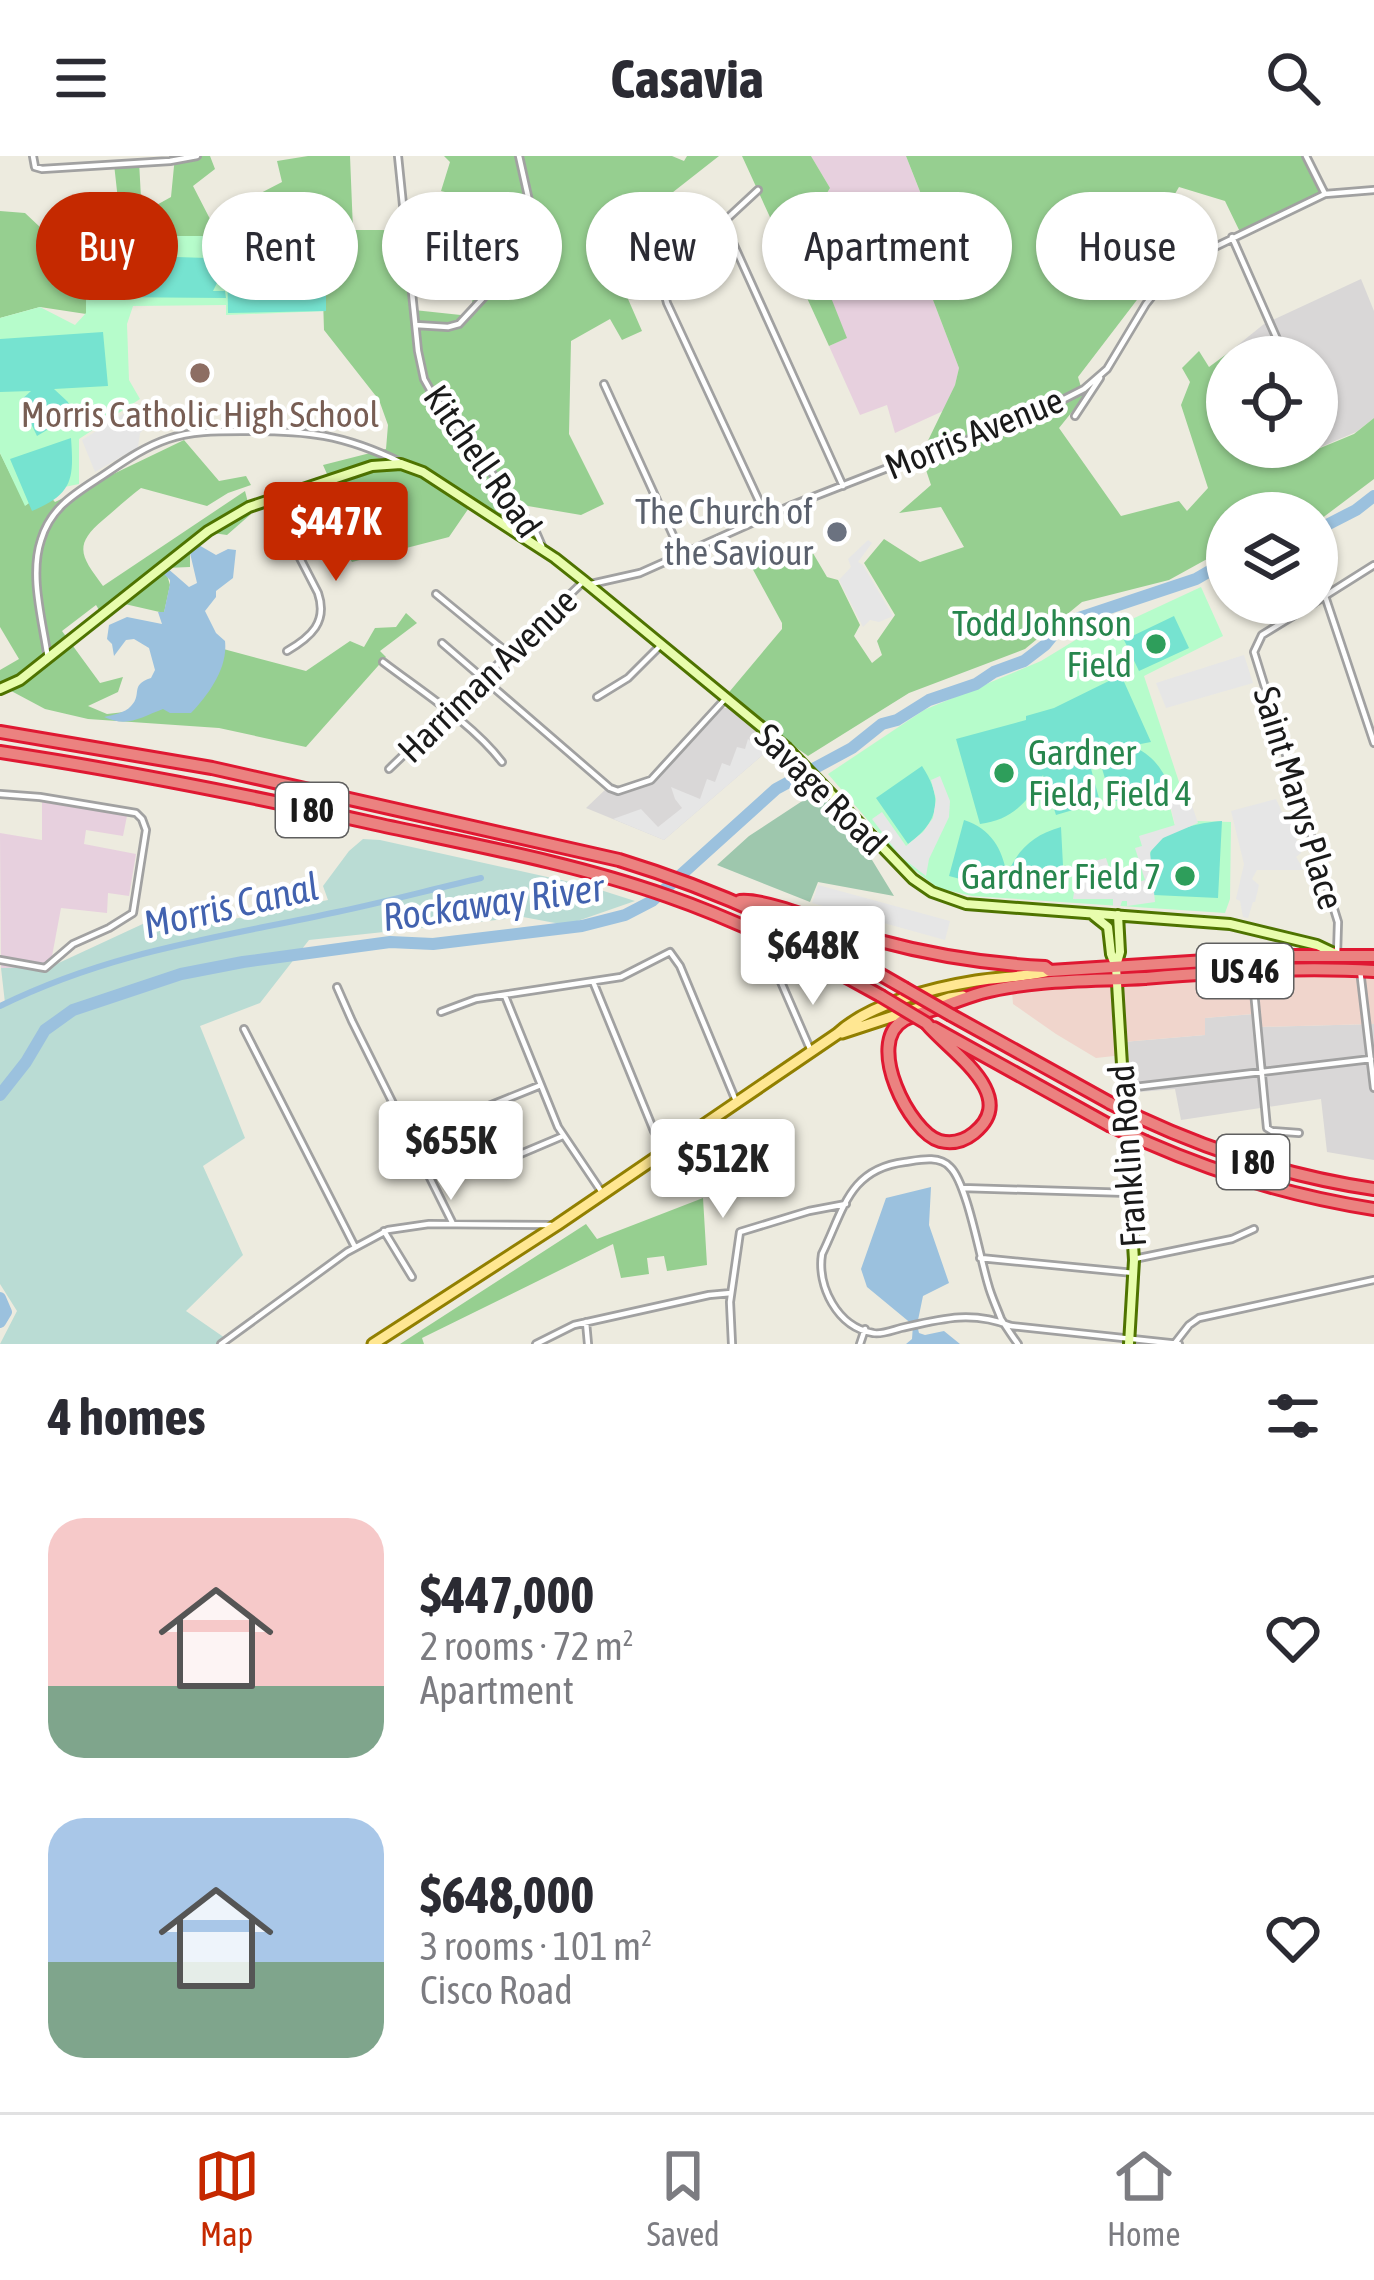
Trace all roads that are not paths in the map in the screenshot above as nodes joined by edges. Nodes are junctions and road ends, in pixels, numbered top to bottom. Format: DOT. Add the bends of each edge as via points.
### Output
graph roads {
  1 [pos="197,156"];
  2 [pos="398,156"];
  3 [pos="519,156"];
  4 [pos="1306,156"];
  5 [pos="34,158"];
  6 [pos="758,190"];
  7 [pos="1374,190"];
  8 [pos="1325,194"];
  9 [pos="738,209"];
  10 [pos="1232,237"];
  11 [pos="738,253"];
  12 [pos="666,300"];
  13 [pos="416,325"];
  14 [pos="1276,336"];
  15 [pos="1107,368"];
  16 [pos="604,384"];
  17 [pos="1075,416"];
  18 [pos="409,466"];
  19 [pos="843,486"];
  20 [pos="270,500"];
  21 [pos="766,516"];
  22 [pos="544,551"];
  23 [pos="682,555"];
  24 [pos="1374,566"];
  25 [pos="586,583"];
  26 [pos="1338,588"];
  27 [pos="436,594"];
  28 [pos="1280,624"];
  29 [pos="1334,624"];
  30 [pos="442,643"];
  31 [pos="661,645"];
  32 [pos="287,651"];
  33 [pos="509,654"];
  34 [pos="48,659"];
  35 [pos="383,662"];
  36 [pos="484,679"];
  37 [pos="0,689"];
  38 [pos="597,697"];
  39 [pos="726,698"];
  40 [pos="448,712"];
  41 [pos="0,732"];
  42 [pos="1374,743"];
  43 [pos="0,752"];
  44 [pos="502,762"];
  45 [pos="389,769"];
  46 [pos="0,794"];
  47 [pos="736,902"];
  48 [pos="1091,914"];
  49 [pos="1118,915"];
  50 [pos="1108,927"];
  51 [pos="1337,955"];
  52 [pos="1374,956"];
  53 [pos="0,960"];
  54 [pos="1252,970"];
  55 [pos="1360,970"];
  56 [pos="1050,971"];
  57 [pos="1374,971"];
  58 [pos="1116,973"];
  59 [pos="593,982"];
  60 [pos="781,982"];
  61 [pos="338,987"];
  62 [pos="981,993"];
  63 [pos="504,994"];
  64 [pos="442,1012"];
  65 [pos="927,1024"];
  66 [pos="244,1029"];
  67 [pos="836,1034"];
  68 [pos="811,1051"];
  69 [pos="1371,1059"];
  70 [pos="1262,1072"];
  71 [pos="541,1085"];
  72 [pos="1374,1088"];
  73 [pos="1124,1089"];
  74 [pos="736,1101"];
  75 [pos="470,1114"];
  76 [pos="1299,1133"];
  77 [pos="563,1136"];
  78 [pos="665,1150"];
  79 [pos="485,1168"];
  80 [pos="960,1188"];
  81 [pos="1374,1189"];
  82 [pos="1130,1193"];
  83 [pos="603,1194"];
  84 [pos="846,1204"];
  85 [pos="1374,1209"];
  86 [pos="453,1224"];
  87 [pos="557,1225"];
  88 [pos="1254,1229"];
  89 [pos="384,1231"];
  90 [pos="355,1247"];
  91 [pos="980,1258"];
  92 [pos="1134,1259"];
  93 [pos="1134,1273"];
  94 [pos="412,1277"];
  95 [pos="1374,1280"];
  96 [pos="731,1293"];
  97 [pos="586,1322"];
  98 [pos="1004,1323"];
  99 [pos="865,1329"];
  100 [pos="1129,1341"];
  101 [pos="221,1344"];
  102 [pos="373,1344"];
  103 [pos="536,1344"];
  104 [pos="588,1344"];
  105 [pos="732,1344"];
  106 [pos="860,1344"];
  107 [pos="1018,1344"];
  108 [pos="1177,1344"];
  1 -- 5 [label="street" via="42,169"];
  2 -- 13 [label="street, Kitchell Road"];
  3 -- 13 [label="street" via="534,223 532,256 459,324"];
  4 -- 8 [label="street"];
  6 -- 9 [label="street"];
  7 -- 8 [label="street, Morris Avenue"];
  8 -- 10 [label="street, Morris Avenue"];
  10 -- 14 [label="street"];
  10 -- 15 [label="street, Morris Avenue" via="1177,269"];
  11 -- 19 [label="street"];
  12 -- 21 [label="street"];
  13 -- 22 [label="street, Kitchell Road" via="429,388"];
  15 -- 17 [label="street"];
  15 -- 19 [label="street, Morris Avenue" via="1021,421"];
  16 -- 23 [label="street"];
  18 -- 20 [label="street" via="372,466"];
  18 -- 22 [label="street"];
  18 -- 34 [label="street" via="361,443 298,430 206,431 150,446 66,500 45,528 37,574"];
  19 -- 21 [label="street, Morris Avenue"];
  20 -- 32 [label="street" via="322,607 319,624"];
  20 -- 34 [label="street" via="208,531"];
  21 -- 23 [label="street, Morris Avenue"];
  22 -- 25 [label="street, Savage Road"];
  23 -- 25 [label="street, Morris Avenue"];
  24 -- 26 [label="street"];
  25 -- 31 [label="street, Savage Road"];
  25 -- 33 [label="street, Harriman Avenue"];
  27 -- 33 [label="street"];
  28 -- 51 [label="street, Saint Marys Place" via="1257,642 1255,655 1338,922"];
  29 -- 42 [label="street"];
  30 -- 36 [label="street"];
  31 -- 38 [label="street"];
  31 -- 39 [label="street, Savage Road"];
  33 -- 36 [label="street, Harriman Avenue"];
  34 -- 37 [label="street"];
  35 -- 40 [label="street"];
  36 -- 39 [label="street" via="618,791 651,780"];
  36 -- 40 [label="street, Harriman Avenue"];
  39 -- 48 [label="street, Savage Road" via="932,892 966,904"];
  40 -- 44 [label="street"];
  40 -- 45 [label="street, Harriman Avenue"];
  41 -- 47 [label="highway, I 80" via="212,768 562,845"];
  43 -- 65 [label="highway, I 80, bridge" via="270,800 620,880 763,934"];
  46 -- 53 [label="street" via="136,813 146,836 134,913 45,968"];
  47 -- 56 [label="highway" via="755,900 934,954"];
  47 -- 81 [label="highway, I 80, bridge" via="1138,1117 1233,1156"];
  48 -- 49 [label="street, Savage Road"];
  48 -- 50 [label="street"];
  49 -- 50 [label="street"];
  49 -- 51 [label="street, Savage Road" via="1233,925"];
  49 -- 58 [label="street, Franklin Road"];
  50 -- 58 [label="street, Franklin Road"];
  51 -- 52 [label="highway, US 46"];
  51 -- 58 [label="highway, US 46"];
  54 -- 55 [label="highway, US 46"];
  54 -- 58 [label="highway, US 46"];
  54 -- 70 [label="street"];
  55 -- 57 [label="highway, US 46"];
  55 -- 69 [label="street"];
  56 -- 58 [label="highway, US 46"];
  56 -- 67 [label="main road, US 46" via="935,990 878,1008"];
  58 -- 62 [label="highway, US 46"];
  58 -- 73 [label="street, Franklin Road"];
  59 -- 63 [label="street"];
  59 -- 74 [label="street" via="670,952"];
  59 -- 78 [label="street"];
  60 -- 68 [label="street"];
  61 -- 86 [label="street"];
  62 -- 65 [label="highway" via="906,1019 887,1041 890,1071 918,1126 937,1140 960,1140 986,1117 986,1090"];
  62 -- 67 [label="main road, US 46"];
  63 -- 64 [label="street"];
  63 -- 71 [label="street"];
  65 -- 85 [label="highway, I 80, bridge" via="1146,1142 1240,1178"];
  66 -- 90 [label="street"];
  67 -- 68 [label="main road, US 46"];
  68 -- 74 [label="main road, US 46"];
  69 -- 70 [label="street"];
  69 -- 72 [label="street"];
  70 -- 73 [label="street"];
  70 -- 76 [label="street" via="1267,1127"];
  71 -- 75 [label="street"];
  71 -- 77 [label="street"];
  73 -- 82 [label="street, Franklin Road"];
  74 -- 78 [label="main road, US 46"];
  77 -- 79 [label="street"];
  77 -- 83 [label="street"];
  78 -- 83 [label="main road, US 46"];
  80 -- 82 [label="street"];
  80 -- 84 [label="street" via="939,1160 889,1164 865,1175"];
  80 -- 91 [label="street"];
  82 -- 92 [label="street, Franklin Road"];
  83 -- 87 [label="main road, US 46"];
  84 -- 96 [label="street" via="742,1230"];
  84 -- 99 [label="street" via="820,1271 836,1309"];
  86 -- 87 [label="street"];
  86 -- 89 [label="street"];
  87 -- 102 [label="main road, US 46"];
  88 -- 92 [label="street"];
  89 -- 90 [label="street"];
  89 -- 94 [label="street"];
  90 -- 101 [label="street"];
  91 -- 93 [label="street"];
  91 -- 98 [label="street"];
  92 -- 93 [label="street, Franklin Road"];
  93 -- 100 [label="street, Franklin Road"];
  95 -- 108 [label="street" via="1199,1318"];
  96 -- 97 [label="street"];
  96 -- 105 [label="street"];
  97 -- 103 [label="street"];
  97 -- 104 [label="street"];
  98 -- 99 [label="street" via="967,1315"];
  98 -- 100 [label="street"];
  98 -- 107 [label="street"];
  99 -- 106 [label="street"];
  100 -- 108 [label="street"];
}
